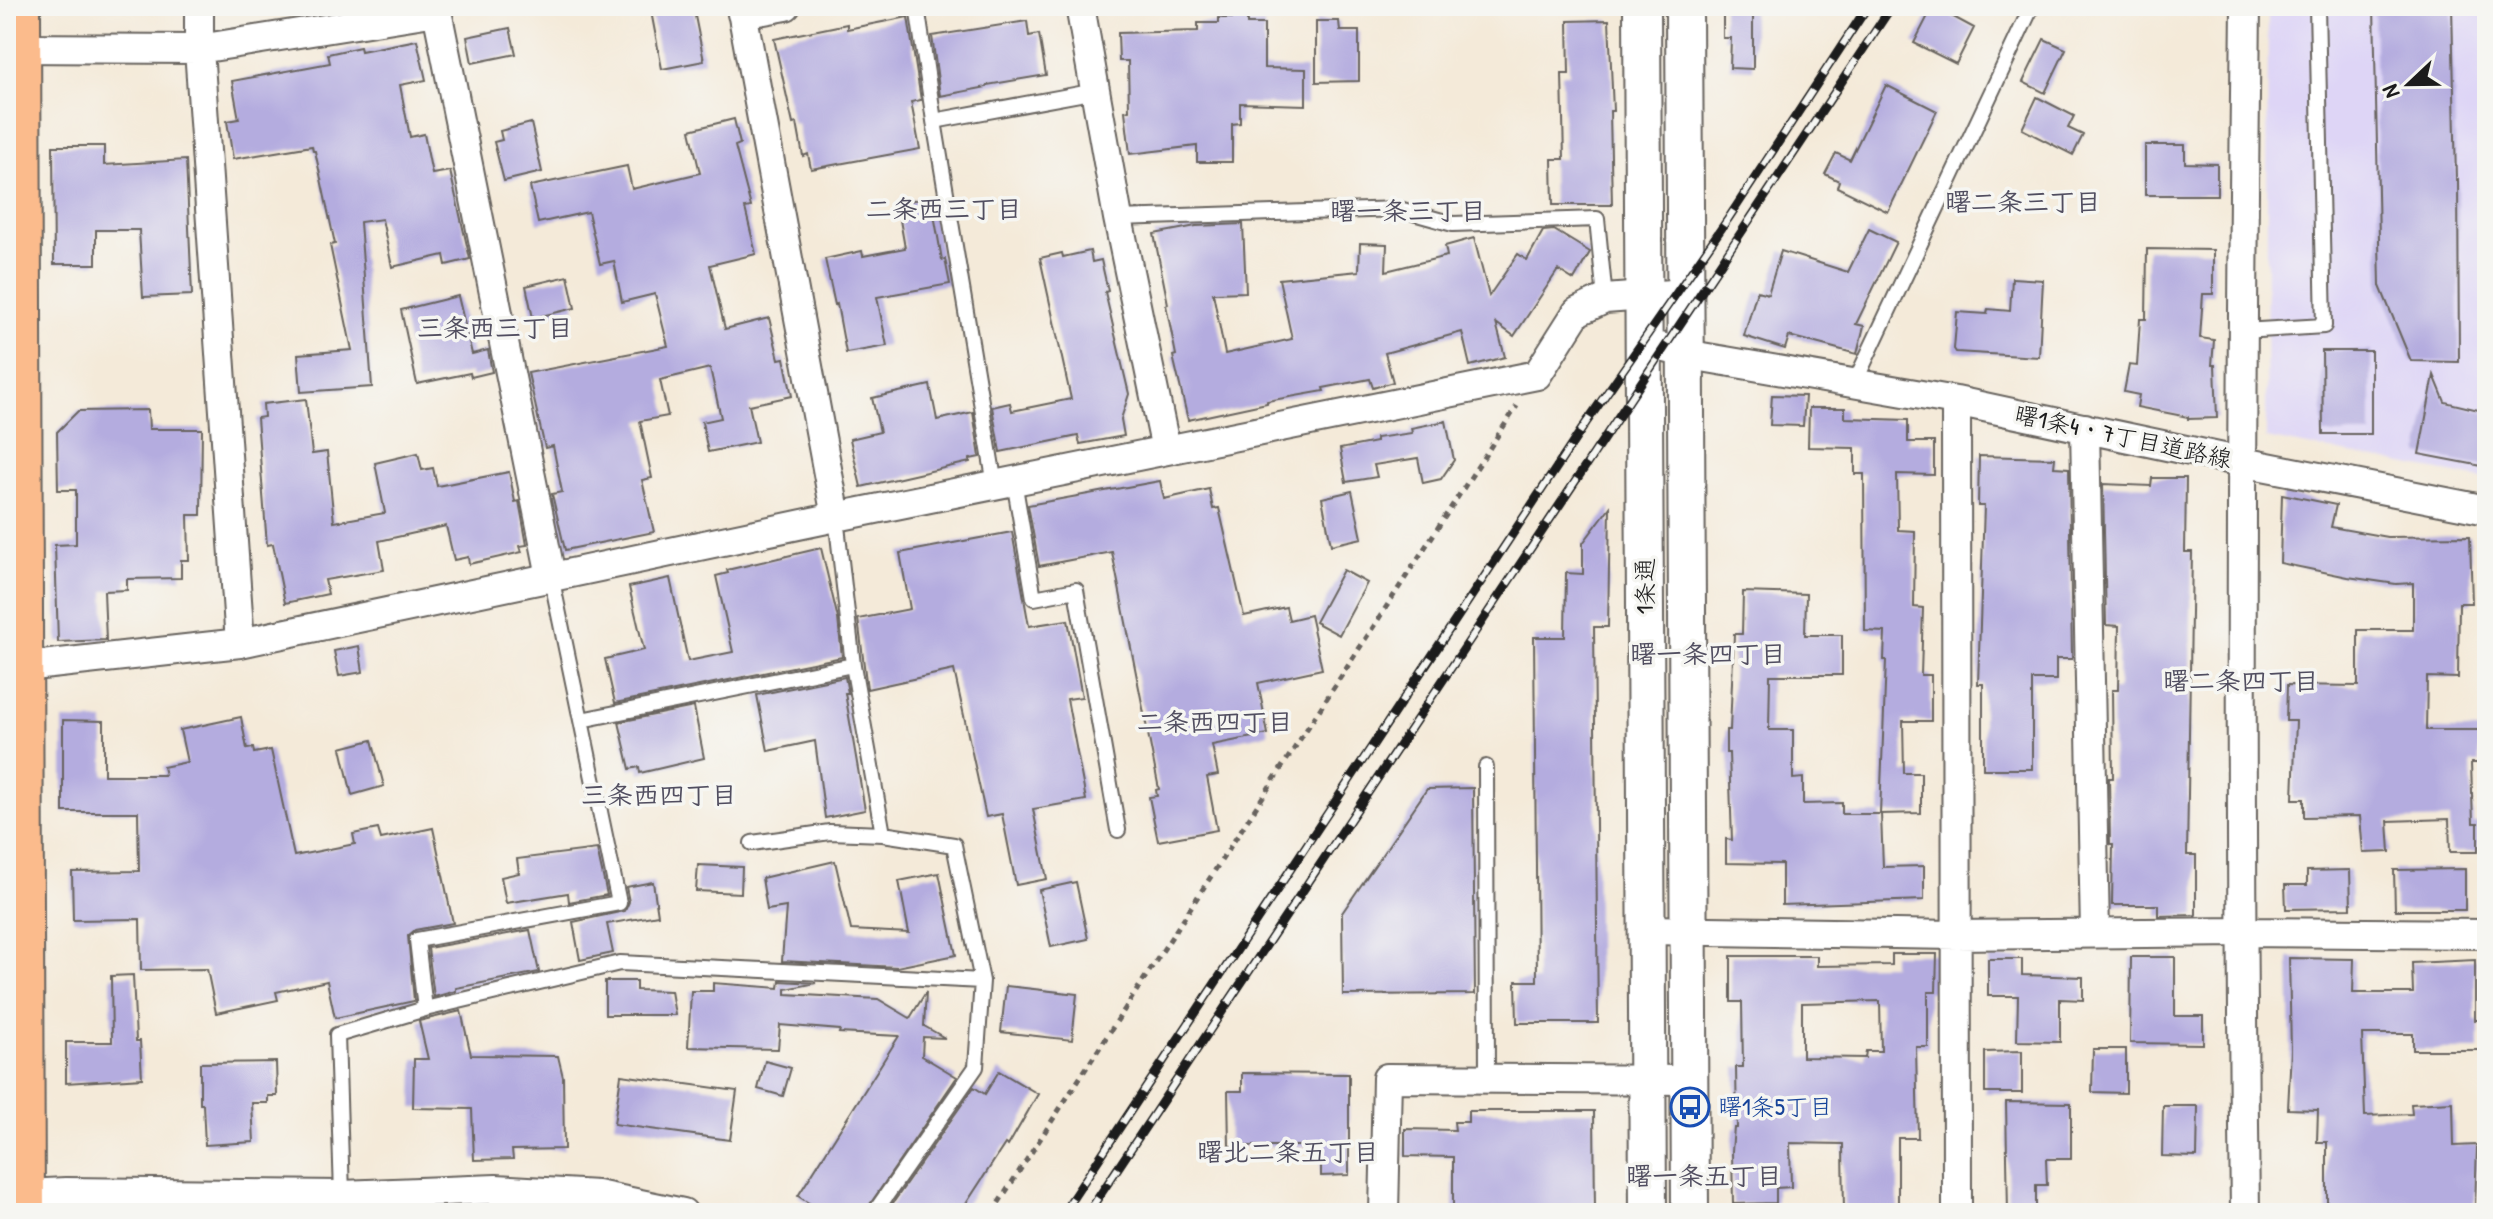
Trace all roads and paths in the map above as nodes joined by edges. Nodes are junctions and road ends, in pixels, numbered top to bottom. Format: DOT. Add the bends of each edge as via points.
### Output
graph roads {
  1 [pos="18,6"];
  2 [pos="199,6"];
  3 [pos="786,6"];
  4 [pos="917,6"];
  5 [pos="1080,6"];
  6 [pos="1642,6"];
  7 [pos="1684,6"];
  8 [pos="2032,6"];
  9 [pos="2246,6"];
  10 [pos="2317,6"];
  11 [pos="436,9"];
  12 [pos="741,10"];
  13 [pos="12,48"];
  14 [pos="199,49"];
  15 [pos="1096,91"];
  16 [pos="934,121"];
  17 [pos="1118,218"];
  18 [pos="1685,293"];
  19 [pos="1643,295"];
  20 [pos="1605,299"];
  21 [pos="2242,331"];
  22 [pos="1644,343"];
  23 [pos="1685,351"];
  24 [pos="1537,375"];
  25 [pos="1855,382"];
  26 [pos="1956,401"];
  27 [pos="2085,428"];
  28 [pos="1166,450"];
  29 [pos="2242,462"];
  30 [pos="1004,483"];
  31 [pos="2487,510"];
  32 [pos="836,517"];
  33 [pos="13,559"];
  34 [pos="551,576"];
  35 [pos="240,643"];
  36 [pos="853,665"];
  37 [pos="13,669"];
  38 [pos="581,720"];
  39 [pos="1486,767"];
  40 [pos="1118,830"];
  41 [pos="883,834"];
  42 [pos="752,843"];
  43 [pos="1689,929"];
  44 [pos="1646,930"];
  45 [pos="2242,932"];
  46 [pos="2095,933"];
  47 [pos="2487,934"];
  48 [pos="1957,935"];
  49 [pos="982,981"];
  50 [pos="425,1009"];
  51 [pos="1487,1079"];
  52 [pos="1647,1080"];
  53 [pos="1689,1080"];
  54 [pos="342,1195"];
  55 [pos="17,1201"];
  56 [pos="496,1201"];
  57 [pos="299,1203"];
  58 [pos="683,1213"];
  59 [pos="874,1213"];
  60 [pos="992,1213"];
  61 [pos="1384,1213"];
  62 [pos="1648,1213"];
  63 [pos="1690,1213"];
  64 [pos="1957,1213"];
  65 [pos="2245,1213"];
  1 -- 13 [label="highway"];
  2 -- 14 [label="street"];
  3 -- 12 [label="street"];
  4 -- 16 [label="lane"];
  5 -- 15 [label="street"];
  6 -- 19 [label="street, 1条通"];
  7 -- 18 [label="street, 1条通"];
  8 -- 25 [label="lane"];
  9 -- 21 [label="street"];
  10 -- 21 [label="lane" via="2324,326"];
  11 -- 14 [label="street"];
  11 -- 34 [label="street"];
  12 -- 32 [label="street"];
  13 -- 14 [label="street"];
  13 -- 33 [label="highway"];
  14 -- 35 [label="street"];
  15 -- 16 [label="lane"];
  15 -- 17 [label="street"];
  16 -- 30 [label="lane"];
  17 -- 20 [label="lane" via="1399,209 1453,224 1597,219"];
  17 -- 28 [label="street"];
  18 -- 19 [label="street"];
  18 -- 23 [label="street, 1条通"];
  19 -- 20 [label="street"];
  19 -- 22 [label="street, 1条通"];
  20 -- 24 [label="street" via="1577,312"];
  21 -- 29 [label="street"];
  22 -- 23 [label="street, 曙1条4・7丁目道路線"];
  22 -- 44 [label="street, 1条通"];
  23 -- 25 [label="street, 曙1条4・7丁目道路線"];
  23 -- 43 [label="street, 1条通"];
  24 -- 28 [label="street"];
  24 -- 60 [label="path"];
  25 -- 26 [label="street, 曙1条4・7丁目道路線"];
  26 -- 27 [label="street, 曙1条4・7丁目道路線"];
  26 -- 48 [label="street"];
  27 -- 29 [label="street, 曙1条4・7丁目道路線"];
  27 -- 46 [label="street"];
  28 -- 30 [label="street"];
  29 -- 31 [label="street"];
  29 -- 45 [label="street, 曙1条4・7丁目道路線"];
  30 -- 32 [label="street"];
  30 -- 40 [label="lane" via="1034,598 1076,590"];
  32 -- 34 [label="street"];
  32 -- 36 [label="lane"];
  33 -- 37 [label="highway"];
  34 -- 35 [label="street"];
  34 -- 38 [label="lane"];
  35 -- 37 [label="street"];
  36 -- 38 [label="lane"];
  36 -- 41 [label="lane"];
  37 -- 55 [label="highway"];
  38 -- 50 [label="lane" via="619,903 417,940"];
  39 -- 51 [label="lane"];
  41 -- 42 [label="lane" via="830,832"];
  41 -- 49 [label="lane" via="954,845"];
  43 -- 44 [label="street"];
  43 -- 48 [label="street"];
  43 -- 53 [label="street, 1条通"];
  44 -- 52 [label="street, 1条通"];
  45 -- 46 [label="street"];
  45 -- 47 [label="street"];
  45 -- 65 [label="street, 曙1条4・7丁目道路線"];
  46 -- 48 [label="street"];
  48 -- 64 [label="street"];
  49 -- 50 [label="lane" via="620,963"];
  49 -- 59 [label="lane" via="976,1067"];
  50 -- 54 [label="lane" via="337,1035"];
  51 -- 52 [label="street"];
  51 -- 61 [label="street" via="1387,1078"];
  52 -- 53 [label="street"];
  52 -- 62 [label="street, 1条通"];
  53 -- 63 [label="street, 1条通"];
  54 -- 56 [label="street"];
  54 -- 57 [label="street"];
  55 -- 57 [label="street" via="66,1192"];
  56 -- 58 [label="street" via="597,1195"];
}
